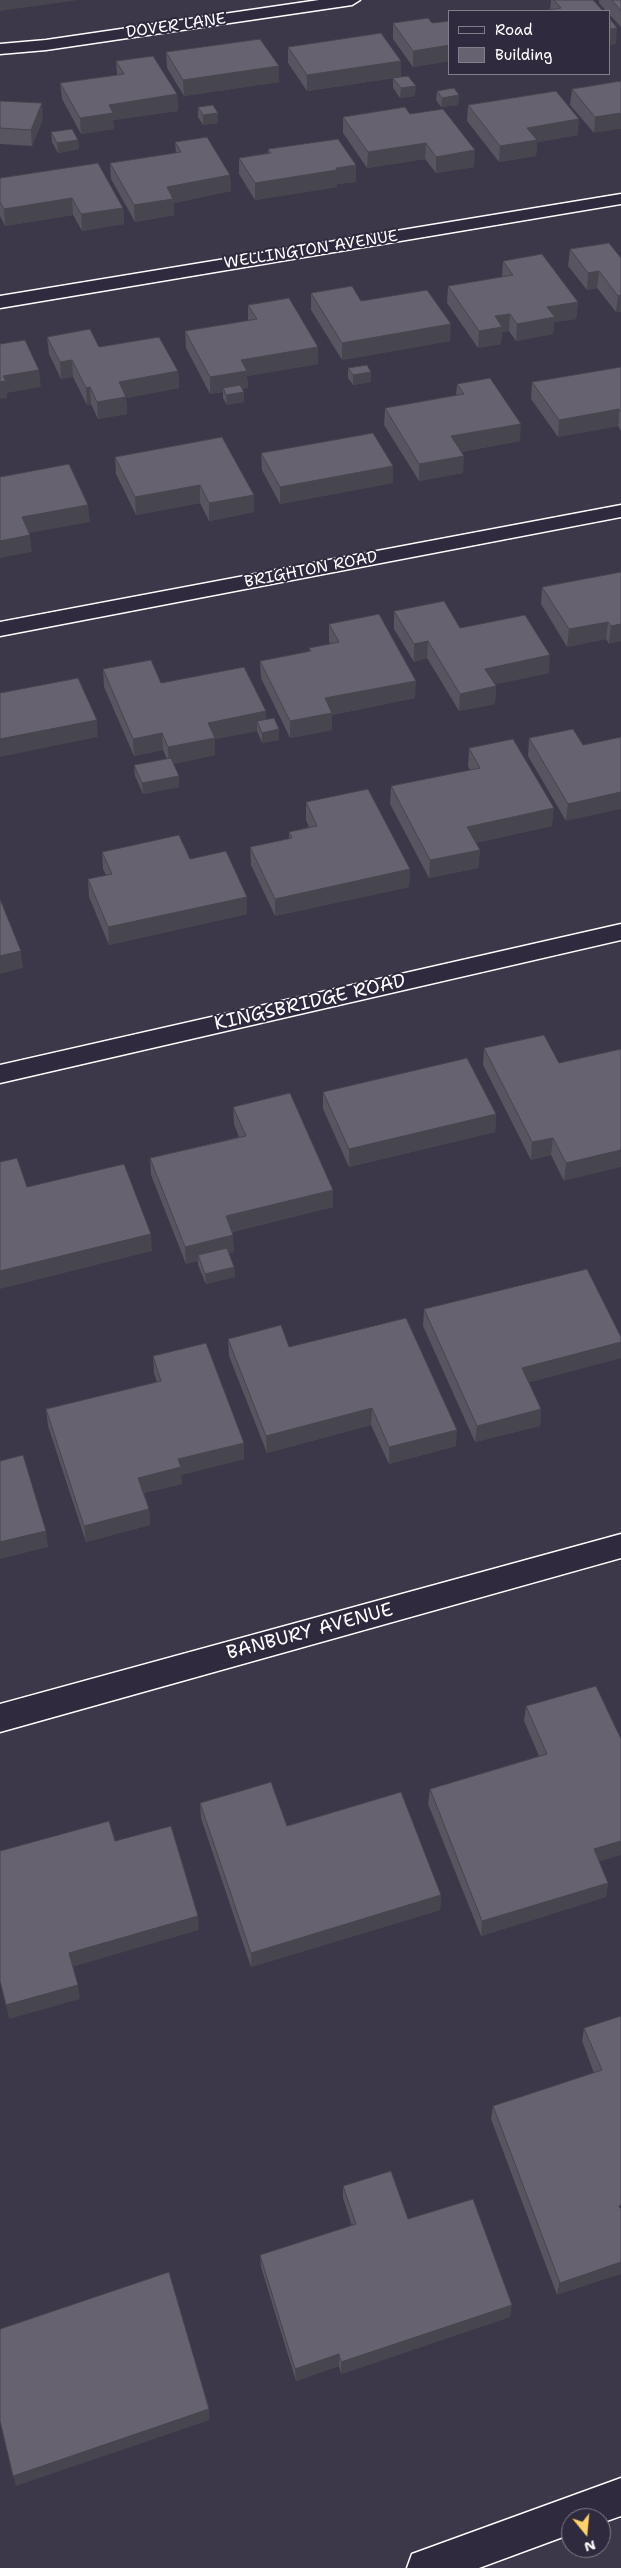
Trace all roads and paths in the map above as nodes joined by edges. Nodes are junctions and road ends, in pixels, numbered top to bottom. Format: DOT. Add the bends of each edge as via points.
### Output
graph roads {
  1 [pos="352,0"];
  2 [pos="0,49"];
  3 [pos="621,199"];
  4 [pos="0,302"];
  5 [pos="621,511"];
  6 [pos="0,630"];
  7 [pos="621,932"];
  8 [pos="0,1074"];
  9 [pos="621,1546"];
  10 [pos="0,1718"];
  11 [pos="621,2497"];
  12 [pos="426,2568"];
  1 -- 2 [label="street, DOVER LANE"];
  3 -- 4 [label="street, WELLINGTON AVENUE"];
  5 -- 6 [label="street, BRIGHTON ROAD"];
  7 -- 8 [label="street, KINGSBRIDGE ROAD"];
  9 -- 10 [label="street, BANBURY AVENUE"];
  11 -- 12 [label="street"];
}
